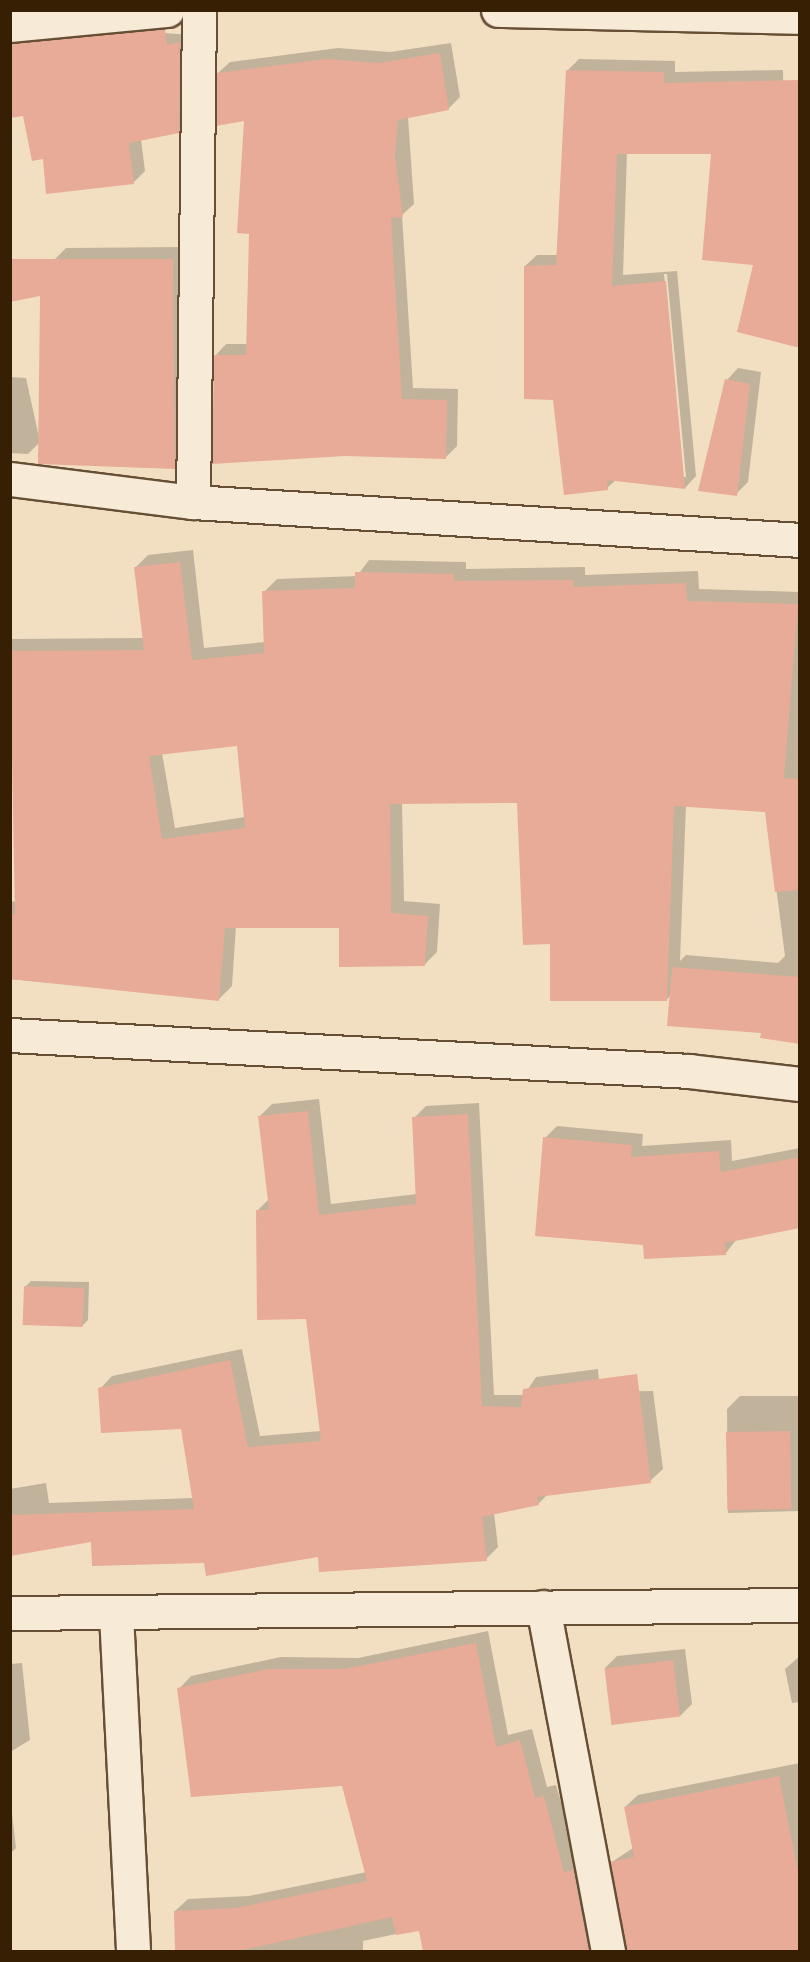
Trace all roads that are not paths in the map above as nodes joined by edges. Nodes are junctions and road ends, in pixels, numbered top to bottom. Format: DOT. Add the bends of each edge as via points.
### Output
graph roads {
  1 [pos="167,10"];
  2 [pos="199,10"];
  3 [pos="498,10"];
  4 [pos="800,17"];
  5 [pos="10,25"];
  6 [pos="10,479"];
  7 [pos="193,502"];
  8 [pos="800,540"];
  9 [pos="10,1035"];
  10 [pos="800,1084"];
  11 [pos="800,1605"];
  12 [pos="543,1607"];
  13 [pos="10,1613"];
  14 [pos="116,1614"];
  15 [pos="134,1952"];
  16 [pos="608,1952"];
  1 -- 5 [label="street"];
  2 -- 7 [label="street"];
  3 -- 4 [label="street"];
  6 -- 7 [label="street"];
  7 -- 8 [label="street"];
  9 -- 10 [label="street" via="689,1071"];
  11 -- 12 [label="street"];
  12 -- 14 [label="street"];
  12 -- 16 [label="street"];
  13 -- 14 [label="street"];
  14 -- 15 [label="street"];
}
